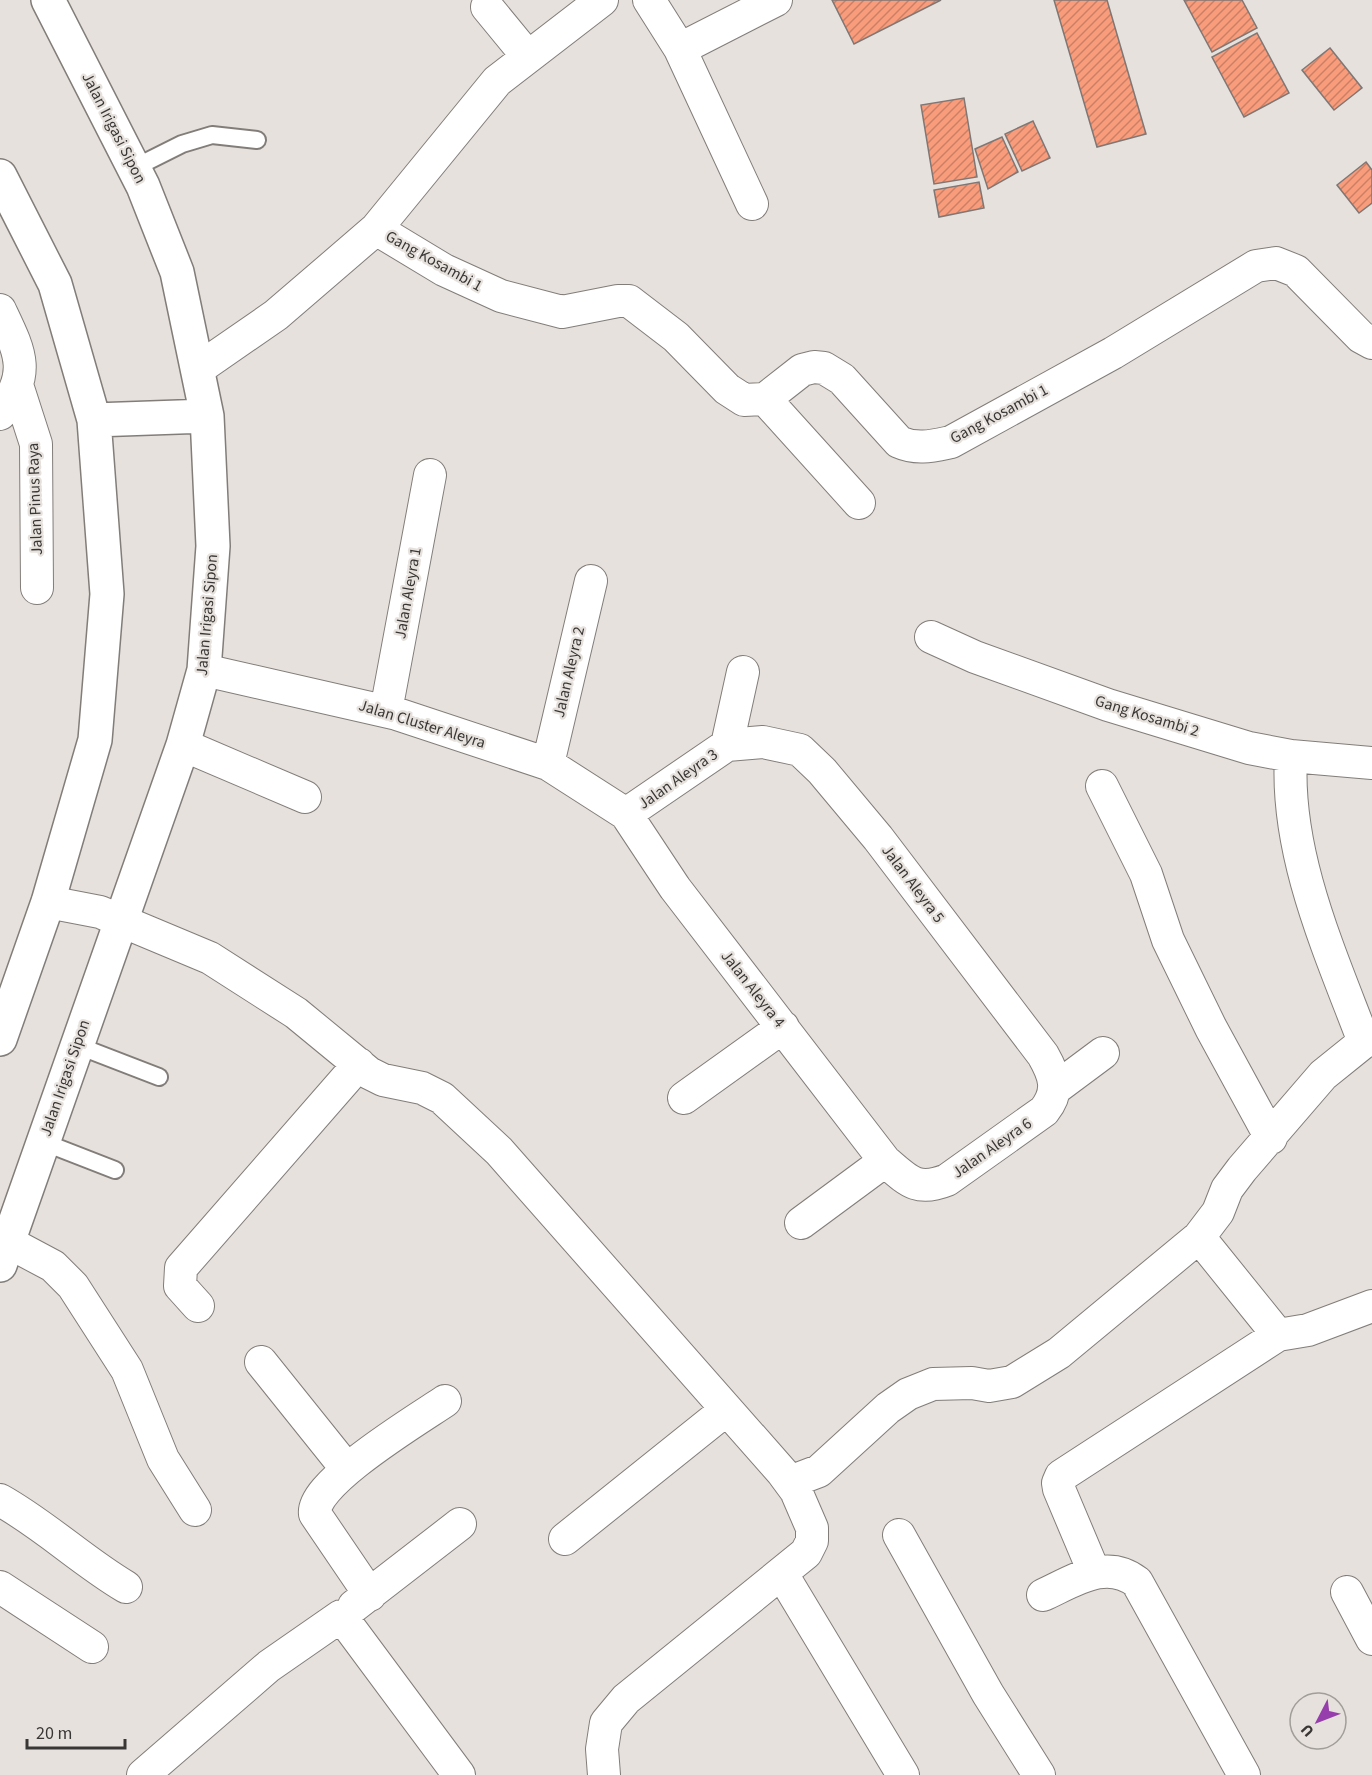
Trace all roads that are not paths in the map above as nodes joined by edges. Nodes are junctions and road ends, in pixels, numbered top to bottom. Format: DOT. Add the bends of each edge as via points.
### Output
graph roads {
  1 [pos="48,0"];
  2 [pos="602,0"];
  3 [pos="649,0"];
  4 [pos="776,0"];
  5 [pos="487,7"];
  6 [pos="680,49"];
  7 [pos="528,57"];
  8 [pos="257,140"];
  9 [pos="134,168"];
  10 [pos="0,176"];
  11 [pos="752,204"];
  12 [pos="376,229"];
  13 [pos="0,309"];
  14 [pos="1372,343"];
  15 [pos="198,369"];
  16 [pos="17,385"];
  17 [pos="765,399"];
  18 [pos="0,414"];
  19 [pos="196,416"];
  20 [pos="103,419"];
  21 [pos="430,475"];
  22 [pos="859,503"];
  23 [pos="591,580"];
  24 [pos="37,588"];
  25 [pos="931,637"];
  26 [pos="204,670"];
  27 [pos="743,672"];
  28 [pos="386,711"];
  29 [pos="183,745"];
  30 [pos="726,745"];
  31 [pos="1291,756"];
  32 [pos="1372,763"];
  33 [pos="548,764"];
  34 [pos="1102,786"];
  35 [pos="305,797"];
  36 [pos="626,814"];
  37 [pos="87,911"];
  38 [pos="783,1027"];
  39 [pos="0,1040"];
  40 [pos="1368,1041"];
  41 [pos="76,1045"];
  42 [pos="1103,1053"];
  43 [pos="359,1064"];
  44 [pos="159,1077"];
  45 [pos="1056,1088"];
  46 [pos="684,1098"];
  47 [pos="1271,1138"];
  48 [pos="43,1142"];
  49 [pos="885,1161"];
  50 [pos="115,1170"];
  51 [pos="801,1223"];
  52 [pos="1199,1237"];
  53 [pos="4,1253"];
  54 [pos="198,1306"];
  55 [pos="1372,1306"];
  56 [pos="1278,1335"];
  57 [pos="261,1362"];
  58 [pos="445,1401"];
  59 [pos="726,1410"];
  60 [pos="346,1468"];
  61 [pos="790,1482"];
  62 [pos="0,1500"];
  63 [pos="195,1510"];
  64 [pos="460,1524"];
  65 [pos="899,1535"];
  66 [pos="565,1539"];
  67 [pos="1094,1572"];
  68 [pos="782,1574"];
  69 [pos="0,1587"];
  70 [pos="126,1587"];
  71 [pos="1347,1592"];
  72 [pos="370,1595"];
  73 [pos="1043,1595"];
  74 [pos="341,1616"];
  75 [pos="1372,1639"];
  76 [pos="92,1647"];
  77 [pos="143,1775"];
  78 [pos="459,1775"];
  79 [pos="604,1775"];
  80 [pos="903,1775"];
  81 [pos="1039,1775"];
  82 [pos="1244,1775"];
  1 -- 9 [label="street, Jalan Irigasi Sipon"];
  2 -- 7 [label="street"];
  3 -- 6 [label="street"];
  4 -- 6 [label="street"];
  5 -- 7 [label="street"];
  6 -- 11 [label="street"];
  7 -- 12 [label="street" via="497,81"];
  8 -- 9 [label="lane" via="212,135 182,144"];
  9 -- 15 [label="street, Jalan Irigasi Sipon" via="177,272"];
  10 -- 20 [label="street, Jalan Irigasi Sipon" via="55,284"];
  12 -- 15 [label="street" via="276,315"];
  12 -- 17 [label="street, Gang Kosambi 1" via="444,270 501,296 562,312 629,301 676,337 734,395 744,400"];
  13 -- 16 [label="street, Jalan Pinus Raya" via="21,358"];
  14 -- 17 [label="street, Gang Kosambi 1" via="1361,337 1296,271 1276,263 1256,266 1113,353 951,442 911,447 899,442 842,379 824,368 802,370"];
  15 -- 19 [label="street, Jalan Irigasi Sipon"];
  16 -- 18 [label="street"];
  16 -- 24 [label="street, Jalan Pinus Raya" via="36,444"];
  17 -- 22 [label="street"];
  19 -- 20 [label="street"];
  19 -- 26 [label="street, Jalan Irigasi Sipon" via="213,546"];
  20 -- 37 [label="street, Jalan Irigasi Sipon" via="107,594"];
  21 -- 28 [label="street, Jalan Aleyra 1"];
  23 -- 33 [label="street, Jalan Aleyra 2"];
  25 -- 31 [label="street, Gang Kosambi 2" via="1108,705 1249,748"];
  26 -- 28 [label="street, Jalan Cluster Aleyra"];
  26 -- 29 [label="street, Jalan Irigasi Sipon"];
  27 -- 30 [label="street, Jalan Aleyra 3"];
  28 -- 33 [label="street, Jalan Cluster Aleyra"];
  29 -- 35 [label="street"];
  29 -- 37 [label="street, Jalan Irigasi Sipon"];
  30 -- 36 [label="street, Jalan Aleyra 3"];
  30 -- 45 [label="street, Jalan Aleyra 5" via="763,742 800,750 822,771 878,838 1043,1055"];
  31 -- 32 [label="street, Gang Kosambi 2"];
  31 -- 40 [label="street" via="1289,786 1305,878"];
  33 -- 36 [label="street, Jalan Cluster Aleyra"];
  34 -- 47 [label="street" via="1146,874 1168,940"];
  36 -- 38 [label="street, Jalan Aleyra 4" via="675,888"];
  37 -- 39 [label="street, Jalan Irigasi Sipon"];
  37 -- 41 [label="street, Jalan Irigasi Sipon"];
  37 -- 43 [label="street" via="210,958 296,1013"];
  38 -- 46 [label="street"];
  38 -- 49 [label="street, Jalan Aleyra 4"];
  40 -- 47 [label="street" via="1323,1075"];
  41 -- 44 [label="lane"];
  41 -- 48 [label="street, Jalan Irigasi Sipon"];
  42 -- 45 [label="street"];
  43 -- 54 [label="street" via="181,1268 180,1286"];
  43 -- 59 [label="street" via="383,1080 422,1088 442,1098 484,1136"];
  45 -- 49 [label="street, Jalan Aleyra 6" via="1044,1111 933,1186 908,1181"];
  47 -- 52 [label="street" via="1242,1168"];
  48 -- 50 [label="lane"];
  48 -- 53 [label="street, Jalan Irigasi Sipon"];
  49 -- 51 [label="street"];
  52 -- 56 [label="street"];
  52 -- 61 [label="street" via="1036,1368 1012,1382 989,1386 933,1384 908,1394 819,1471"];
  53 -- 63 [label="street" via="53,1266 73,1286 128,1370 163,1459"];
  55 -- 56 [label="street" via="1308,1330"];
  56 -- 67 [label="street" via="1061,1476 1059,1489"];
  57 -- 60 [label="street"];
  58 -- 60 [label="street"];
  59 -- 61 [label="street"];
  59 -- 66 [label="street"];
  60 -- 72 [label="street" via="318,1499 315,1514"];
  61 -- 68 [label="street" via="808,1514 812,1541 806,1553"];
  62 -- 70 [label="street"];
  64 -- 72 [label="street"];
  65 -- 81 [label="street" via="988,1694"];
  67 -- 73 [label="street"];
  67 -- 82 [label="street" via="1117,1572 1137,1582"];
  68 -- 79 [label="street" via="626,1699 606,1723"];
  68 -- 80 [label="street"];
  69 -- 76 [label="street"];
  71 -- 75 [label="street"];
  72 -- 74 [label="street"];
  74 -- 77 [label="street" via="269,1666"];
  74 -- 78 [label="street"];
}
